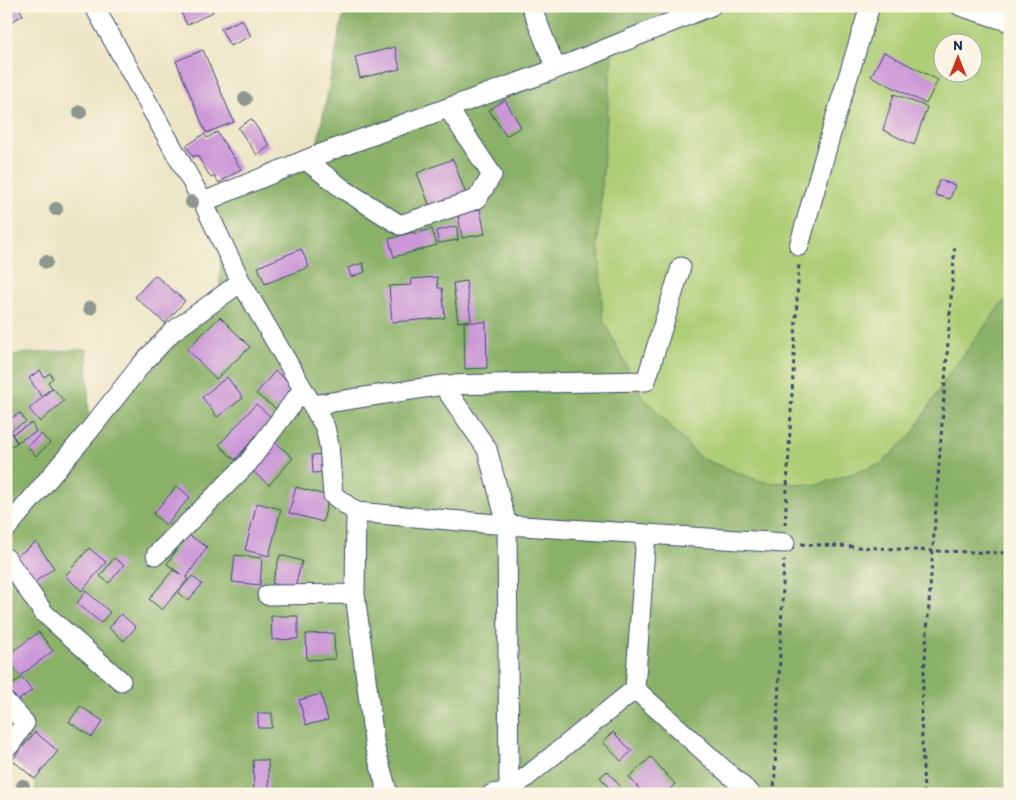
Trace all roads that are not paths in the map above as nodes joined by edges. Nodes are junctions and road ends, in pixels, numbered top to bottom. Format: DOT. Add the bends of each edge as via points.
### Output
graph roads {
  1 [pos="94,6"];
  2 [pos="531,6"];
  3 [pos="711,6"];
  4 [pos="870,6"];
  5 [pos="960,6"];
  6 [pos="1010,22"];
  7 [pos="556,69"];
  8 [pos="448,108"];
  9 [pos="306,160"];
  10 [pos="203,202"];
  11 [pos="800,246"];
  12 [pos="681,267"];
  13 [pos="241,282"];
  14 [pos="443,385"];
  15 [pos="303,389"];
  16 [pos="313,405"];
  17 [pos="356,512"];
  18 [pos="507,525"];
  19 [pos="6,529"];
  20 [pos="646,534"];
  21 [pos="784,543"];
  22 [pos="156,555"];
  23 [pos="6,558"];
  24 [pos="354,594"];
  25 [pos="267,595"];
  26 [pos="121,681"];
  27 [pos="635,689"];
  28 [pos="6,702"];
  29 [pos="10,745"];
  30 [pos="500,793"];
  31 [pos="388,794"];
  32 [pos="751,794"];
  1 -- 10 [label="street"];
  2 -- 7 [label="street"];
  3 -- 7 [label="street"];
  4 -- 11 [label="street"];
  5 -- 6 [label="street"];
  7 -- 8 [label="street"];
  8 -- 9 [label="street"];
  8 -- 9 [label="street" via="492,175 477,199 400,225 343,189"];
  9 -- 10 [label="street"];
  10 -- 13 [label="street"];
  12 -- 14 [label="street" via="646,381"];
  13 -- 15 [label="street"];
  13 -- 19 [label="street" via="172,332"];
  14 -- 16 [label="street"];
  14 -- 18 [label="street" via="487,449"];
  15 -- 16 [label="street"];
  15 -- 22 [label="street" via="248,463"];
  16 -- 17 [label="street" via="325,427 333,495"];
  17 -- 18 [label="street"];
  17 -- 24 [label="street"];
  18 -- 20 [label="street"];
  18 -- 30 [label="street"];
  20 -- 21 [label="street"];
  20 -- 27 [label="street"];
  23 -- 26 [label="street" via="44,613"];
  24 -- 25 [label="street"];
  24 -- 31 [label="street" via="375,748"];
  27 -- 30 [label="street"];
  27 -- 32 [label="street"];
  28 -- 29 [label="street" via="25,723"];
}
